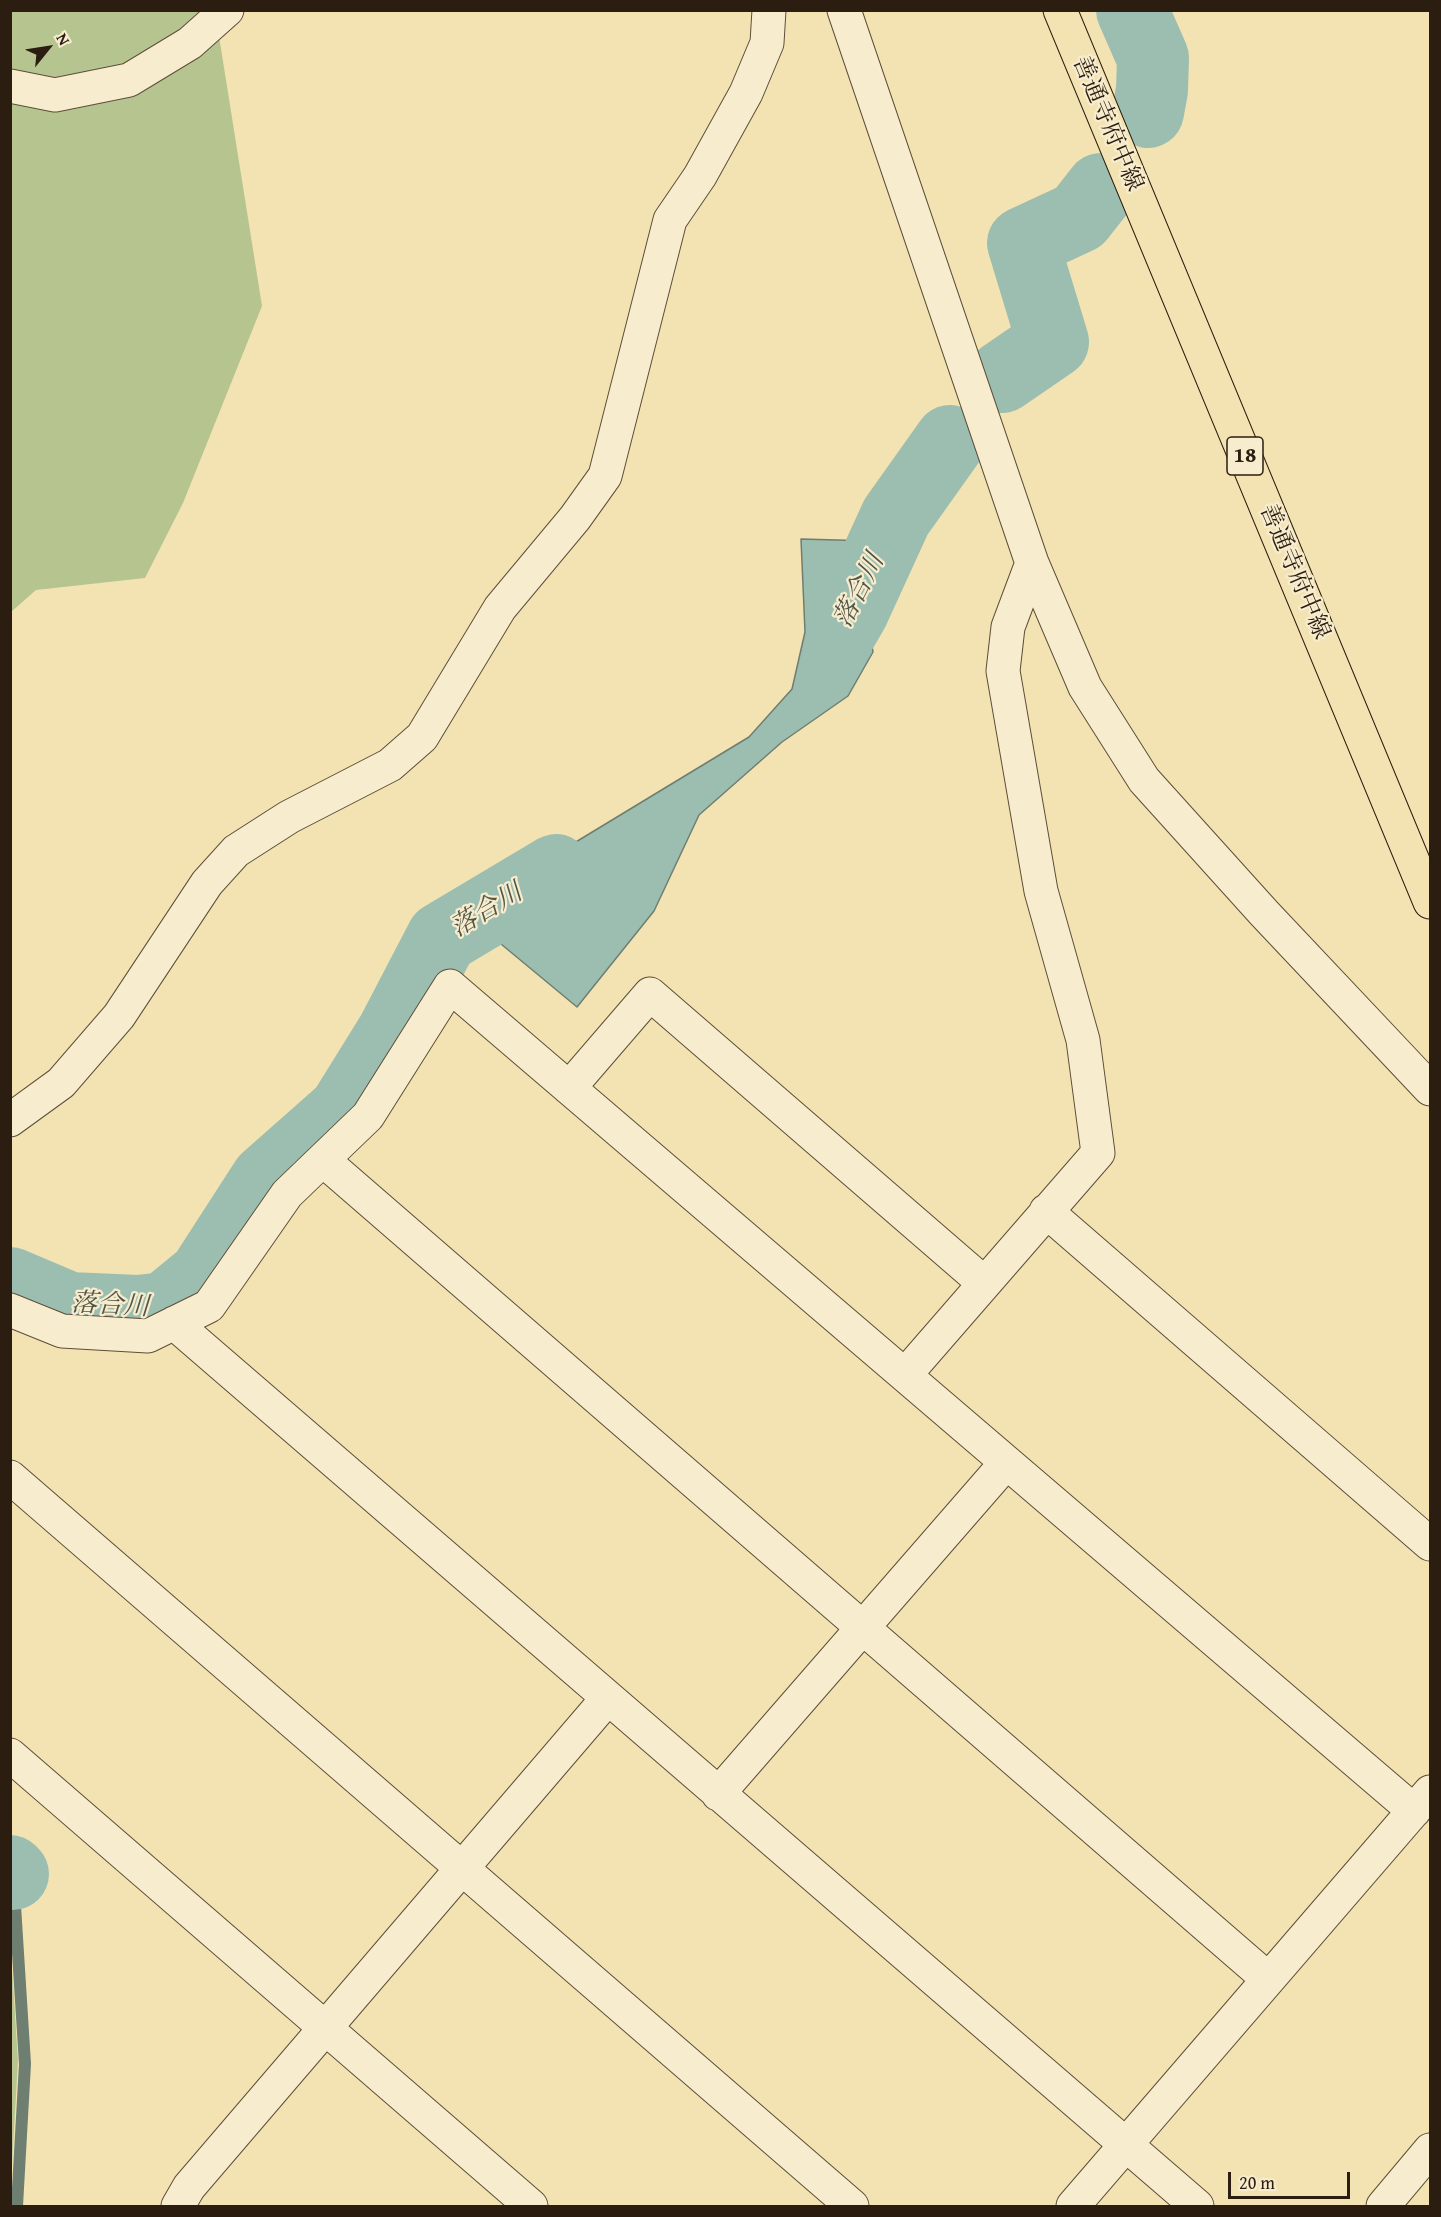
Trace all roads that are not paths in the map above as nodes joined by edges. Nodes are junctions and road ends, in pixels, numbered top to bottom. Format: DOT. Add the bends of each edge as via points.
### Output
graph roads {
  1 [pos="227,10"];
  2 [pos="769,10"];
  3 [pos="844,10"];
  4 [pos="1060,10"];
  5 [pos="10,86"];
  6 [pos="1032,563"];
  7 [pos="1431,902"];
  8 [pos="569,1088"];
  9 [pos="1431,1089"];
  10 [pos="10,1120"];
  11 [pos="322,1160"];
  12 [pos="1046,1212"];
  13 [pos="984,1283"];
  14 [pos="10,1310"];
  15 [pos="174,1323"];
  16 [pos="904,1375"];
  17 [pos="1006,1463"];
  18 [pos="10,1478"];
  19 [pos="1431,1544"];
  20 [pos="862,1628"];
  21 [pos="608,1699"];
  22 [pos="10,1755"];
  23 [pos="718,1794"];
  24 [pos="1422,1802"];
  25 [pos="462,1869"];
  26 [pos="1268,1979"];
  27 [pos="325,2028"];
  28 [pos="1126,2145"];
  29 [pos="1431,2150"];
  30 [pos="188,2202"];
  31 [pos="531,2206"];
  32 [pos="852,2206"];
  33 [pos="1073,2206"];
  34 [pos="1197,2206"];
  35 [pos="1383,2206"];
  1 -- 5 [label="street" via="190,43 129,80 56,94"];
  2 -- 10 [label="street" via="767,43 746,93 700,176 669,220 605,476 500,608 422,737 390,765 289,817 236,851 207,883 119,1017 61,1083"];
  3 -- 6 [label="street"];
  4 -- 7 [label="main road, 善通寺府中線 / 18"];
  6 -- 9 [label="street" via="1085,687 1144,780"];
  6 -- 12 [label="street" via="1008,627 1003,671 1041,891 1083,1040 1098,1153"];
  8 -- 11 [label="street" via="450,986 368,1116"];
  8 -- 13 [label="street" via="650,994"];
  8 -- 16 [label="street"];
  11 -- 15 [label="street" via="287,1194 209,1306"];
  11 -- 20 [label="street"];
  12 -- 13 [label="street"];
  12 -- 19 [label="street"];
  13 -- 16 [label="street"];
  14 -- 15 [label="street" via="62,1331 148,1336"];
  15 -- 21 [label="street"];
  16 -- 17 [label="street"];
  17 -- 20 [label="street"];
  17 -- 24 [label="street"];
  18 -- 25 [label="street"];
  20 -- 23 [label="street"];
  20 -- 26 [label="street"];
  21 -- 23 [label="street"];
  21 -- 25 [label="street"];
  22 -- 27 [label="street"];
  23 -- 28 [label="street"];
  24 -- 26 [label="street"];
  25 -- 27 [label="street"];
  25 -- 32 [label="street"];
  26 -- 28 [label="street"];
  27 -- 30 [label="street"];
  27 -- 31 [label="street"];
  28 -- 33 [label="street"];
  28 -- 34 [label="street"];
  29 -- 35 [label="street"];
}
